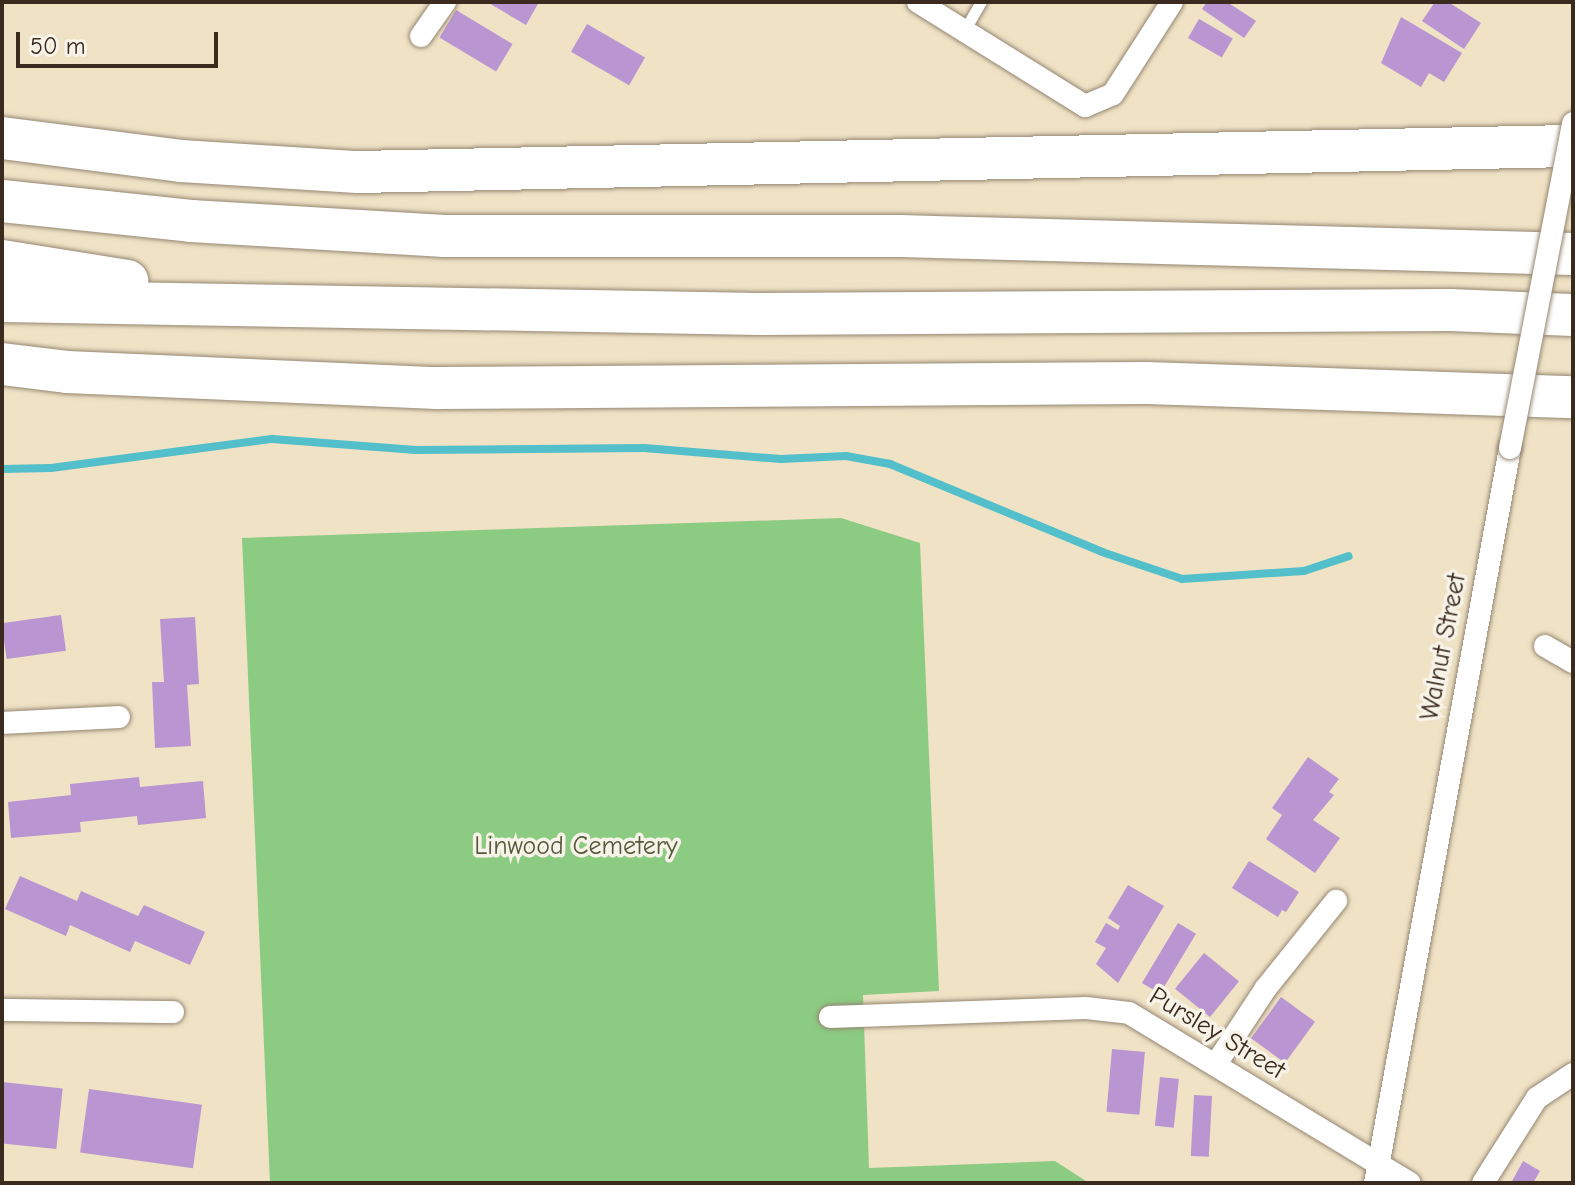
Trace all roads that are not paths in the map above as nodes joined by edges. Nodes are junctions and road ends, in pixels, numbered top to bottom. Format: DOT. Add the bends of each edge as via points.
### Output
graph roads {
  1 [pos="445,2"];
  2 [pos="918,2"];
  3 [pos="981,2"];
  4 [pos="1172,2"];
  5 [pos="964,31"];
  6 [pos="421,36"];
  7 [pos="1573,123"];
  8 [pos="2,138"];
  9 [pos="1573,146"];
  10 [pos="2,201"];
  11 [pos="1573,225"];
  12 [pos="1397,246"];
  13 [pos="1573,254"];
  14 [pos="2,261"];
  15 [pos="2,301"];
  16 [pos="329,308"];
  17 [pos="1573,315"];
  18 [pos="2,364"];
  19 [pos="1573,397"];
  20 [pos="1545,646"];
  21 [pos="1573,662"];
  22 [pos="119,717"];
  23 [pos="2,723"];
  24 [pos="1336,901"];
  25 [pos="2,1010"];
  26 [pos="173,1012"];
  27 [pos="830,1017"];
  28 [pos="1216,1064"];
  29 [pos="1573,1074"];
  30 [pos="1376,1173"];
  31 [pos="1410,1183"];
  32 [pos="1483,1183"];
  1 -- 6 [label="street"];
  2 -- 5 [label="street"];
  3 -- 5 [label="lane"];
  4 -- 5 [label="street" via="1113,94 1085,106"];
  7 -- 30 [label="street, Walnut Street, bridge"];
  8 -- 9 [label="highway" via="181,161 358,172"];
  10 -- 12 [label="highway" via="191,221 445,236 900,236"];
  11 -- 12 [label="highway" via="1500,226"];
  12 -- 13 [label="highway"];
  14 -- 16 [label="highway"];
  15 -- 16 [label="highway"];
  16 -- 17 [label="highway" via="759,314 1450,310"];
  18 -- 19 [label="highway" via="67,372 437,388 1145,383"];
  20 -- 21 [label="street"];
  22 -- 23 [label="street"];
  24 -- 28 [label="street" via="1266,988"];
  25 -- 26 [label="street"];
  27 -- 28 [label="street, Pursley Street" via="1086,1008 1129,1013"];
  28 -- 30 [label="street, Pursley Street"];
  29 -- 32 [label="street" via="1537,1098"];
  30 -- 31 [label="street, Pursley Street"];
}
